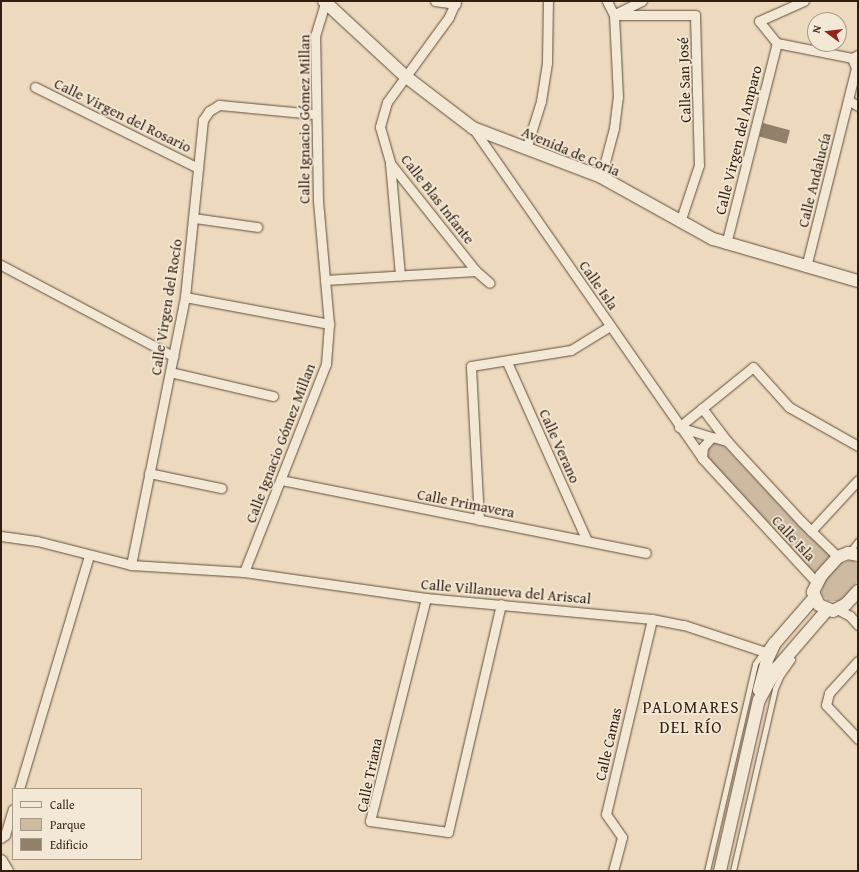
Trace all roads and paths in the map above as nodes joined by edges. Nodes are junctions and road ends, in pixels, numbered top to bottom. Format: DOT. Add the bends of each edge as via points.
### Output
graph roads {
  1 [pos="435,1"];
  2 [pos="548,1"];
  3 [pos="607,1"];
  4 [pos="642,1"];
  5 [pos="804,1"];
  6 [pos="325,2"];
  7 [pos="456,2"];
  8 [pos="614,15"];
  9 [pos="777,43"];
  10 [pos="855,57"];
  11 [pos="857,70"];
  12 [pos="405,76"];
  13 [pos="35,87"];
  14 [pos="848,100"];
  15 [pos="858,106"];
  16 [pos="315,114"];
  17 [pos="473,128"];
  18 [pos="526,149"];
  19 [pos="390,163"];
  20 [pos="198,168"];
  21 [pos="601,177"];
  22 [pos="194,218"];
  23 [pos="680,222"];
  24 [pos="257,227"];
  25 [pos="726,244"];
  26 [pos="1,265"];
  27 [pos="806,267"];
  28 [pos="476,271"];
  29 [pos="400,276"];
  30 [pos="325,280"];
  31 [pos="858,282"];
  32 [pos="490,283"];
  33 [pos="185,297"];
  34 [pos="329,324"];
  35 [pos="610,326"];
  36 [pos="173,356"];
  37 [pos="507,362"];
  38 [pos="170,372"];
  39 [pos="273,396"];
  40 [pos="702,408"];
  41 [pos="679,427"];
  42 [pos="712,437"];
  43 [pos="727,441"];
  44 [pos="858,446"];
  45 [pos="702,458"];
  46 [pos="149,473"];
  47 [pos="281,480"];
  48 [pos="858,480"];
  49 [pos="221,488"];
  50 [pos="479,520"];
  51 [pos="811,531"];
  52 [pos="1,536"];
  53 [pos="587,541"];
  54 [pos="858,541"];
  55 [pos="646,553"];
  56 [pos="848,555"];
  57 [pos="89,556"];
  58 [pos="130,565"];
  59 [pos="244,572"];
  60 [pos="815,591"];
  61 [pos="858,591"];
  62 [pos="426,598"];
  63 [pos="501,604"];
  64 [pos="832,610"];
  65 [pos="652,619"];
  66 [pos="858,624"];
  67 [pos="762,651"];
  68 [pos="858,661"];
  69 [pos="759,700"];
  70 [pos="858,739"];
  71 [pos="19,788"];
  72 [pos="12,812"];
  73 [pos="1,838"];
  74 [pos="1,860"];
  75 [pos="7,871"];
  76 [pos="613,871"];
  77 [pos="707,871"];
  78 [pos="720,871"];
  79 [pos="734,871"];
  1 -- 7 [label="street"];
  2 -- 18 [label="street" via="547,62 541,101"];
  3 -- 8 [label="street"];
  4 -- 8 [label="street"];
  5 -- 9 [label="street" via="760,21"];
  6 -- 12 [label="main road, Avenida de Coria"];
  6 -- 16 [label="street, Calle Ignacio Gómez Millan" via="315,36"];
  7 -- 12 [label="street, Calle Blas Infante" via="449,17"];
  8 -- 21 [label="street" via="617,111"];
  8 -- 23 [label="street, Calle San José" via="695,15 699,165"];
  9 -- 10 [label="street"];
  9 -- 25 [label="street, Calle Virgen del Amparo"];
  10 -- 11 [label="street, Calle Andalucía"];
  11 -- 14 [label="street, Calle Andalucía"];
  12 -- 17 [label="main road, Avenida de Coria"];
  12 -- 19 [label="street, Calle Blas Infante" via="387,102 380,128"];
  13 -- 20 [label="street, Calle Virgen del Rosario"];
  14 -- 15 [label="street"];
  14 -- 27 [label="street, Calle Andalucía"];
  16 -- 20 [label="street, Calle Virgen del Rocío" via="218,105 209,111 203,120"];
  16 -- 30 [label="street, Calle Ignacio Gómez Millan" via="318,201"];
  17 -- 18 [label="main road, Avenida de Coria"];
  17 -- 35 [label="street, Calle Isla"];
  18 -- 21 [label="main road, Avenida de Coria"];
  19 -- 28 [label="street, Calle Blas Infante"];
  19 -- 29 [label="street"];
  20 -- 22 [label="street, Calle Virgen del Rocío"];
  21 -- 23 [label="main road, Avenida de Coria"];
  22 -- 24 [label="street"];
  22 -- 33 [label="street, Calle Virgen del Rocío"];
  23 -- 25 [label="main road, Avenida de Coria"];
  25 -- 27 [label="main road, Avenida de Coria"];
  26 -- 36 [label="street"];
  27 -- 31 [label="main road, Avenida de Coria"];
  28 -- 29 [label="street"];
  28 -- 32 [label="street, Calle Blas Infante"];
  29 -- 30 [label="street"];
  30 -- 34 [label="street, Calle Ignacio Gómez Millan"];
  33 -- 34 [label="street"];
  33 -- 36 [label="street, Calle Virgen del Rocío"];
  34 -- 47 [label="street, Calle Ignacio Gómez Millan" via="326,364"];
  35 -- 37 [label="street" via="571,350"];
  35 -- 41 [label="street, Calle Isla"];
  36 -- 38 [label="street, Calle Virgen del Rocío"];
  37 -- 50 [label="street" via="471,366"];
  37 -- 53 [label="street, Calle Verano"];
  38 -- 39 [label="street"];
  38 -- 46 [label="street, Calle Virgen del Rocío"];
  40 -- 41 [label="street"];
  40 -- 43 [label="street, Calle Isla"];
  40 -- 44 [label="street" via="753,367 789,408"];
  41 -- 42 [label="street"];
  41 -- 45 [label="street, Calle Isla"];
  42 -- 43 [label="street"];
  42 -- 45 [label="street" via="703,447"];
  43 -- 51 [label="street, Calle Isla"];
  45 -- 60 [label="street, Calle Isla"];
  46 -- 49 [label="street"];
  46 -- 58 [label="street, Calle Virgen del Rocío"];
  47 -- 50 [label="street, Calle Primavera"];
  47 -- 59 [label="street, Calle Ignacio Gómez Millan"];
  48 -- 51 [label="street"];
  50 -- 53 [label="street, Calle Primavera"];
  51 -- 56 [label="street, Calle Isla"];
  52 -- 57 [label="street" via="37,541"];
  53 -- 55 [label="street, Calle Primavera"];
  54 -- 56 [label="lane"];
  56 -- 60 [label="main road" via="827,568"];
  57 -- 58 [label="street"];
  57 -- 71 [label="street"];
  58 -- 59 [label="street"];
  59 -- 62 [label="street, Calle Villanueva del Ariscal"];
  60 -- 64 [label="main road"];
  60 -- 67 [label="lane"];
  60 -- 69 [label="main road" via="775,643 762,674"];
  61 -- 64 [label="main road"];
  62 -- 63 [label="street, Calle Villanueva del Ariscal"];
  62 -- 63 [label="street, Calle Triana" via="370,821 448,832"];
  63 -- 65 [label="street, Calle Villanueva del Ariscal"];
  64 -- 66 [label="street" via="850,616"];
  64 -- 69 [label="main road" via="777,668"];
  64 -- 79 [label="lane" via="780,677"];
  65 -- 67 [label="street, Calle Villanueva del Ariscal" via="684,625"];
  65 -- 76 [label="street, Calle Camas" via="606,814 622,837"];
  67 -- 77 [label="lane" via="750,683"];
  68 -- 70 [label="street" via="829,693 826,705"];
  69 -- 78 [label="main road"];
  72 -- 73 [label="street" via="5,835"];
  74 -- 75 [label="main road"];
}
